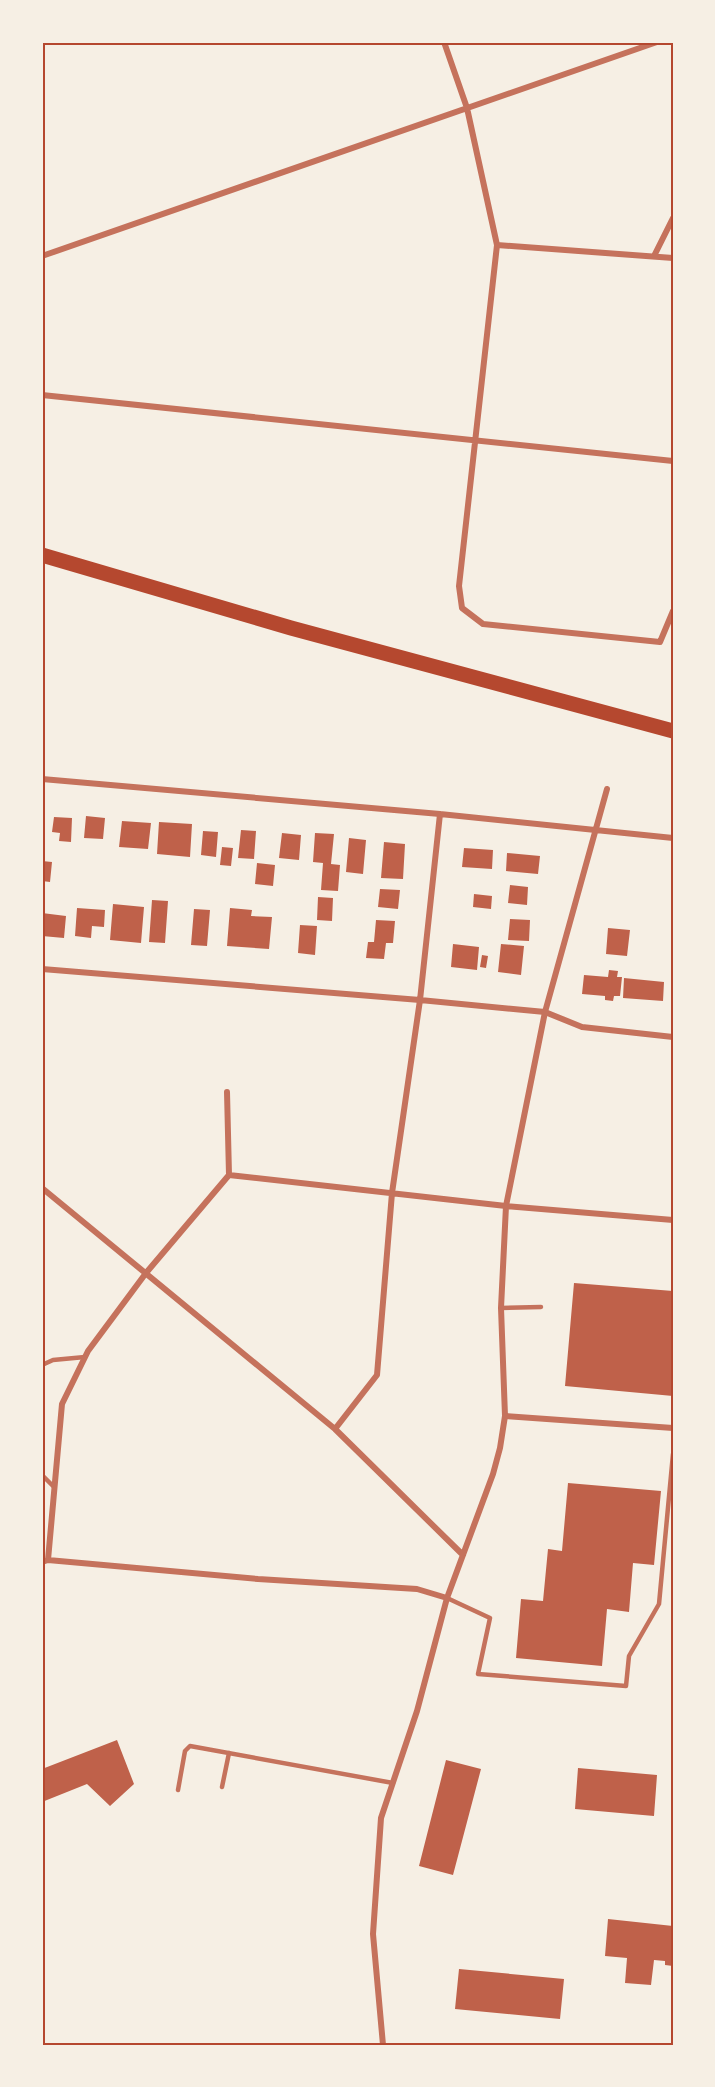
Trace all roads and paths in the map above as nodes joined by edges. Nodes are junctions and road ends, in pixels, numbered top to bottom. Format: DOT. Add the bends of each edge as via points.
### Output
graph roads {
  1 [pos="444,42"];
  2 [pos="657,42"];
  3 [pos="466,108"];
  4 [pos="673,218"];
  5 [pos="497,245"];
  6 [pos="42,256"];
  7 [pos="654,256"];
  8 [pos="673,258"];
  9 [pos="42,395"];
  10 [pos="475,441"];
  11 [pos="673,461"];
  12 [pos="42,555"];
  13 [pos="673,611"];
  14 [pos="626,718"];
  15 [pos="673,726"];
  16 [pos="673,734"];
  17 [pos="42,779"];
  18 [pos="608,789"];
  19 [pos="440,814"];
  20 [pos="596,830"];
  21 [pos="673,838"];
  22 [pos="42,969"];
  23 [pos="420,1000"];
  24 [pos="545,1012"];
  25 [pos="673,1037"];
  26 [pos="227,1092"];
  27 [pos="229,1175"];
  28 [pos="42,1188"];
  29 [pos="392,1193"];
  30 [pos="506,1206"];
  31 [pos="673,1220"];
  32 [pos="146,1273"];
  33 [pos="541,1307"];
  34 [pos="501,1308"];
  35 [pos="85,1357"];
  36 [pos="42,1365"];
  37 [pos="505,1416"];
  38 [pos="673,1428"];
  39 [pos="335,1429"];
  40 [pos="673,1454"];
  41 [pos="42,1476"];
  42 [pos="54,1487"];
  43 [pos="464,1556"];
  44 [pos="45,1561"];
  45 [pos="447,1598"];
  46 [pos="229,1754"];
  47 [pos="393,1783"];
  48 [pos="222,1787"];
  49 [pos="178,1790"];
  50 [pos="383,2045"];
  1 -- 3 [label="street"];
  2 -- 3 [label="street"];
  3 -- 5 [label="street"];
  3 -- 6 [label="street"];
  4 -- 7 [label="street"];
  5 -- 7 [label="street"];
  5 -- 10 [label="street"];
  7 -- 8 [label="street"];
  9 -- 10 [label="street"];
  10 -- 11 [label="street"];
  10 -- 13 [label="street" via="459,586 462,608 483,624 660,642"];
  12 -- 14 [label="highway" via="291,628"];
  14 -- 15 [label="highway"];
  14 -- 16 [label="highway"];
  17 -- 19 [label="street"];
  18 -- 20 [label="street"];
  19 -- 20 [label="street"];
  19 -- 23 [label="street"];
  20 -- 21 [label="street"];
  20 -- 24 [label="street"];
  22 -- 23 [label="street"];
  23 -- 24 [label="street"];
  23 -- 29 [label="street"];
  24 -- 25 [label="street" via="582,1027"];
  24 -- 30 [label="street"];
  26 -- 27 [label="street"];
  27 -- 29 [label="street"];
  27 -- 32 [label="street"];
  28 -- 32 [label="street"];
  29 -- 30 [label="street"];
  29 -- 39 [label="street" via="377,1375"];
  30 -- 31 [label="street"];
  30 -- 34 [label="street"];
  32 -- 35 [label="street"];
  32 -- 39 [label="street"];
  33 -- 34 [label="lane"];
  34 -- 37 [label="street"];
  35 -- 36 [label="lane" via="52,1360"];
  35 -- 42 [label="street" via="62,1404"];
  37 -- 38 [label="street"];
  37 -- 43 [label="street" via="493,1474"];
  39 -- 43 [label="street"];
  40 -- 45 [label="lane" via="659,1604 628,1656 626,1686 478,1674 489,1618"];
  41 -- 42 [label="lane"];
  42 -- 44 [label="street"];
  43 -- 45 [label="street"];
  44 -- 45 [label="street" via="417,1589"];
  45 -- 47 [label="street"];
  46 -- 47 [label="lane"];
  46 -- 48 [label="lane"];
  46 -- 49 [label="lane" via="190,1746 185,1751"];
  47 -- 50 [label="street" via="381,1818 373,1934"];
}
